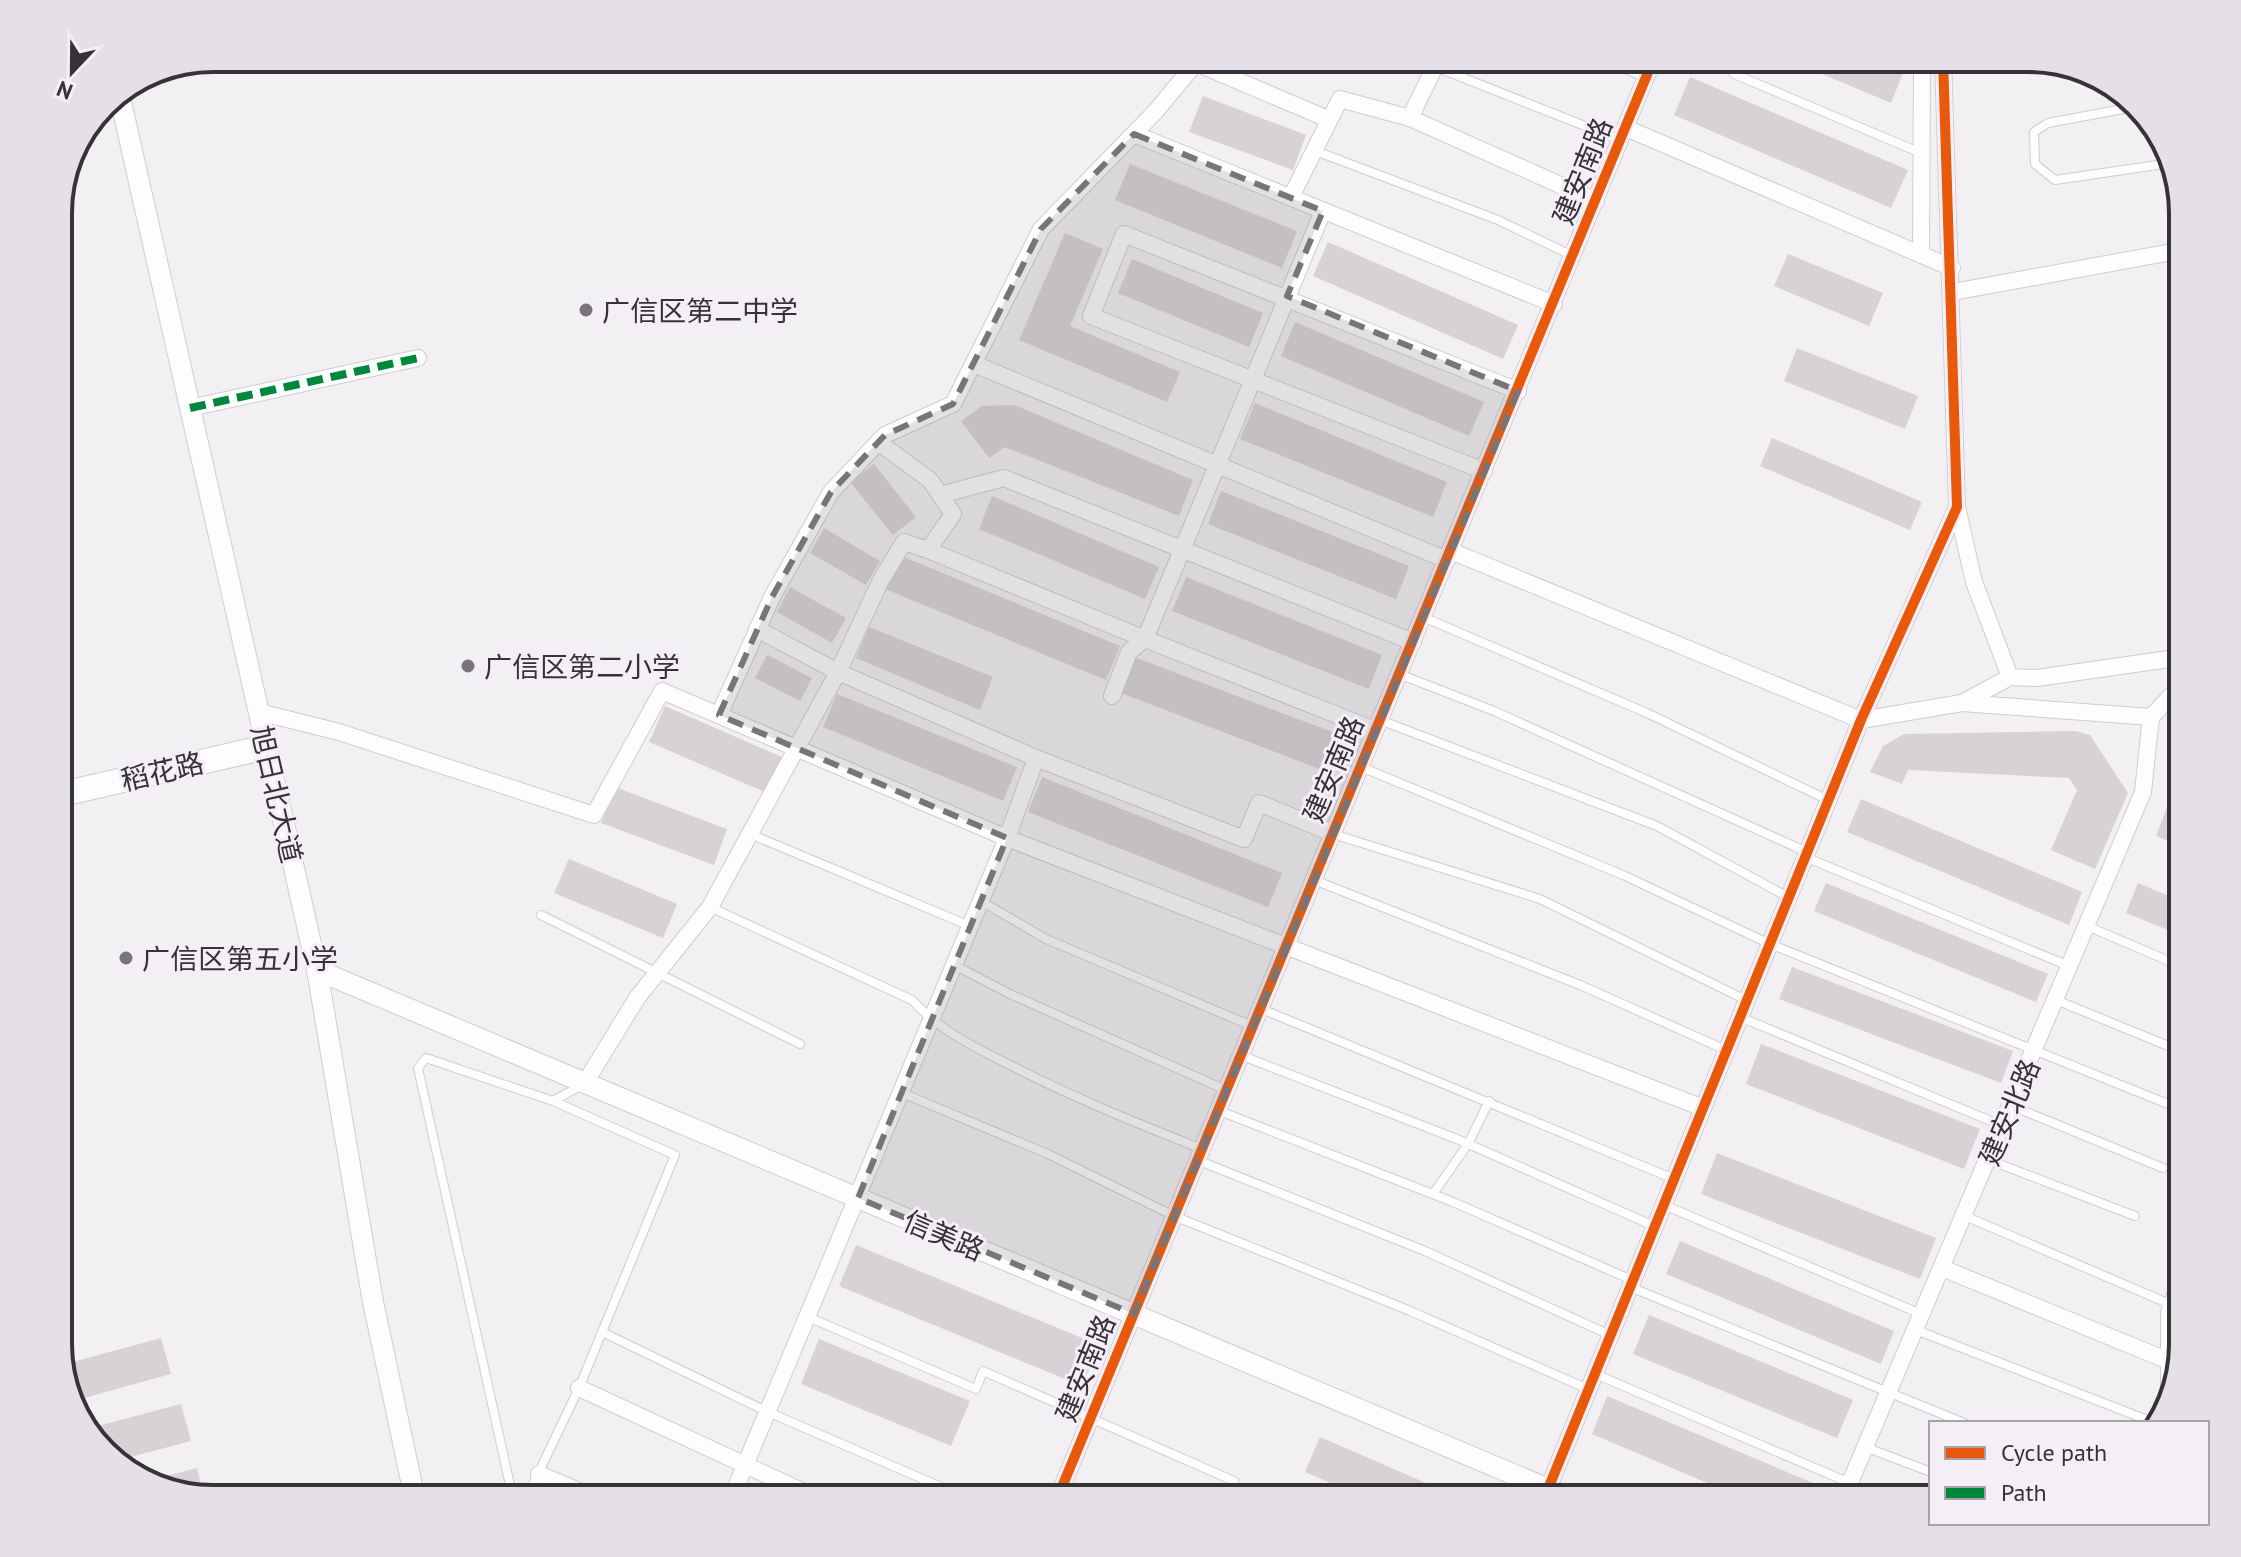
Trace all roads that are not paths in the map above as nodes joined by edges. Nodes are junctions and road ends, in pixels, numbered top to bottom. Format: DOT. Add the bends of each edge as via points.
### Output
graph roads {
  1 [pos="1188,72"];
  2 [pos="1223,72"];
  3 [pos="1432,72"];
  4 [pos="1463,72"];
  5 [pos="1648,72"];
  6 [pos="1922,72"];
  7 [pos="1944,72"];
  8 [pos="1734,74"];
  9 [pos="122,105"];
  10 [pos="2123,109"];
  11 [pos="1410,118"];
  12 [pos="1328,119"];
  13 [pos="1134,134"];
  14 [pos="1623,134"];
  15 [pos="1313,150"];
  16 [pos="1922,153"];
  17 [pos="2160,165"];
  18 [pos="1291,197"];
  19 [pos="1596,201"];
  20 [pos="1323,211"];
  21 [pos="2169,253"];
  22 [pos="1921,255"];
  23 [pos="1574,256"];
  24 [pos="1952,268"];
  25 [pos="1953,292"];
  26 [pos="1287,296"];
  27 [pos="1554,304"];
  28 [pos="418,358"];
  29 [pos="974,364"];
  30 [pos="1253,379"];
  31 [pos="1518,391"];
  32 [pos="190,408"];
  33 [pos="878,442"];
  34 [pos="1216,465"];
  35 [pos="1484,471"];
  36 [pos="940,495"];
  37 [pos="1957,507"];
  38 [pos="1182,549"];
  39 [pos="928,550"];
  40 [pos="1449,556"];
  41 [pos="1423,617"];
  42 [pos="757,629"];
  43 [pos="1145,639"];
  44 [pos="1413,642"];
  45 [pos="2169,659"];
  46 [pos="838,672"];
  47 [pos="1399,674"];
  48 [pos="2010,677"];
  49 [pos="1112,696"];
  50 [pos="2169,698"];
  51 [pos="1962,703"];
  52 [pos="259,712"];
  53 [pos="719,715"];
  54 [pos="2151,717"];
  55 [pos="1861,720"];
  56 [pos="1378,725"];
  57 [pos="266,747"];
  58 [pos="796,748"];
  59 [pos="1036,758"];
  60 [pos="1360,767"];
  61 [pos="72,792"];
  62 [pos="1828,801"];
  63 [pos="747,833"];
  64 [pos="1332,833"];
  65 [pos="1007,838"];
  66 [pos="1806,854"];
  67 [pos="1313,879"];
  68 [pos="1789,897"];
  69 [pos="981,901"];
  70 [pos="710,907"];
  71 [pos="541,915"];
  72 [pos="970,926"];
  73 [pos="2087,926"];
  74 [pos="1286,944"];
  75 [pos="1770,944"];
  76 [pos="2169,961"];
  77 [pos="954,965"];
  78 [pos="2070,967"];
  79 [pos="317,970"];
  80 [pos="657,973"];
  81 [pos="1747,1000"];
  82 [pos="2056,1000"];
  83 [pos="1259,1008"];
  84 [pos="1740,1017"];
  85 [pos="931,1021"];
  86 [pos="1252,1026"];
  87 [pos="800,1044"];
  88 [pos="2169,1046"];
  89 [pos="1727,1050"];
  90 [pos="2034,1052"];
  91 [pos="1240,1055"];
  92 [pos="585,1083"];
  93 [pos="1226,1090"];
  94 [pos="902,1093"];
  95 [pos="553,1101"];
  96 [pos="1489,1101"];
  97 [pos="2169,1105"];
  98 [pos="2012,1106"];
  99 [pos="1703,1108"];
  100 [pos="1217,1110"];
  101 [pos="2004,1126"];
  102 [pos="1468,1144"];
  103 [pos="1199,1154"];
  104 [pos="1989,1160"];
  105 [pos="2163,1168"];
  106 [pos="1674,1179"];
  107 [pos="1433,1194"];
  108 [pos="858,1198"];
  109 [pos="1664,1205"];
  110 [pos="1174,1216"];
  111 [pos="1965,1216"];
  112 [pos="2135,1216"];
  113 [pos="1655,1226"];
  114 [pos="1942,1268"];
  115 [pos="1632,1284"];
  116 [pos="2169,1304"];
  117 [pos="1134,1314"];
  118 [pos="808,1317"];
  119 [pos="1919,1322"];
  120 [pos="602,1332"];
  121 [pos="1611,1335"];
  122 [pos="2169,1361"];
  123 [pos="1592,1382"];
  124 [pos="579,1388"];
  125 [pos="1888,1395"];
  126 [pos="768,1412"];
  127 [pos="1090,1419"];
  128 [pos="2147,1419"];
  129 [pos="1959,1421"];
  130 [pos="1865,1447"];
  131 [pos="744,1467"];
  132 [pos="1929,1471"];
  133 [pos="539,1474"];
  134 [pos="1234,1481"];
  135 [pos="1850,1483"];
  136 [pos="412,1485"];
  137 [pos="510,1485"];
  138 [pos="533,1485"];
  139 [pos="565,1485"];
  140 [pos="737,1485"];
  141 [pos="786,1485"];
  142 [pos="937,1485"];
  143 [pos="1063,1485"];
  144 [pos="1539,1485"];
  145 [pos="1550,1485"];
  1 -- 13 [label="street"];
  2 -- 12 [label="street"];
  3 -- 11 [label="street"];
  4 -- 14 [label="lane"];
  5 -- 14 [label="street, 建安南路"];
  6 -- 16 [label="street"];
  7 -- 24 [label="street"];
  8 -- 16 [label="lane"];
  9 -- 32 [label="street, 旭日北大道"];
  10 -- 17 [label="lane" via="2048,123 2034,132 2035,164 2055,180"];
  11 -- 12 [label="street" via="1340,99"];
  11 -- 19 [label="street"];
  12 -- 15 [label="street"];
  13 -- 18 [label="street"];
  13 -- 29 [label="street" via="1041,229"];
  14 -- 19 [label="street, 建安南路"];
  14 -- 22 [label="street"];
  15 -- 18 [label="street"];
  15 -- 23 [label="lane" via="1498,220"];
  16 -- 22 [label="street"];
  18 -- 20 [label="street"];
  19 -- 23 [label="street, 建安南路"];
  20 -- 26 [label="street"];
  20 -- 27 [label="street"];
  21 -- 25 [label="street"];
  22 -- 24 [label="street"];
  23 -- 27 [label="street, 建安南路"];
  24 -- 25 [label="street"];
  25 -- 37 [label="street"];
  26 -- 30 [label="street"];
  26 -- 30 [label="street" via="1124,234 1091,316"];
  26 -- 31 [label="street"];
  27 -- 31 [label="street, 建安南路"];
  28 -- 32 [label="street"];
  29 -- 33 [label="street" via="953,404"];
  29 -- 34 [label="street"];
  30 -- 34 [label="street"];
  30 -- 35 [label="street"];
  31 -- 35 [label="street, 建安南路"];
  32 -- 52 [label="street, 旭日北大道"];
  33 -- 36 [label="street" via="930,480"];
  33 -- 42 [label="street" via="831,492"];
  34 -- 38 [label="street"];
  34 -- 40 [label="street"];
  35 -- 40 [label="street, 建安南路"];
  36 -- 38 [label="street" via="1004,478"];
  36 -- 39 [label="street" via="953,514"];
  37 -- 48 [label="street" via="1974,582"];
  37 -- 55 [label="street"];
  38 -- 43 [label="street"];
  38 -- 44 [label="street"];
  39 -- 43 [label="street"];
  39 -- 46 [label="street" via="904,542"];
  40 -- 41 [label="street, 建安南路"];
  40 -- 55 [label="street"];
  41 -- 44 [label="street, 建安南路"];
  41 -- 62 [label="lane" via="1647,713"];
  42 -- 46 [label="street"];
  42 -- 53 [label="street"];
  43 -- 49 [label="street" via="1129,652"];
  43 -- 56 [label="street"];
  44 -- 47 [label="street, 建安南路"];
  45 -- 48 [label="street" via="2037,678"];
  46 -- 58 [label="street"];
  46 -- 59 [label="street"];
  47 -- 56 [label="street, 建安南路"];
  47 -- 66 [label="lane" via="1494,711"];
  48 -- 51 [label="street"];
  50 -- 54 [label="street"];
  51 -- 54 [label="street"];
  51 -- 55 [label="street"];
  52 -- 53 [label="street" via="339,732 594,815 662,691"];
  52 -- 57 [label="street, 旭日北大道"];
  53 -- 58 [label="street"];
  54 -- 73 [label="street, 建安北路" via="2143,792"];
  55 -- 62 [label="street"];
  56 -- 60 [label="street, 建安南路"];
  56 -- 68 [label="lane" via="1657,826"];
  57 -- 61 [label="main road, 稻花路"];
  57 -- 79 [label="street, 旭日北大道"];
  58 -- 63 [label="street"];
  58 -- 65 [label="street"];
  59 -- 64 [label="street" via="1244,839 1259,803"];
  59 -- 65 [label="street"];
  60 -- 64 [label="street, 建安南路"];
  60 -- 75 [label="lane" via="1623,875"];
  62 -- 66 [label="street"];
  63 -- 70 [label="street"];
  63 -- 72 [label="lane"];
  64 -- 67 [label="street, 建安南路"];
  64 -- 81 [label="lane" via="1540,899"];
  65 -- 69 [label="street"];
  65 -- 74 [label="street"];
  66 -- 68 [label="street"];
  66 -- 78 [label="lane"];
  67 -- 74 [label="street, 建安南路"];
  67 -- 89 [label="lane"];
  68 -- 75 [label="street"];
  69 -- 72 [label="street"];
  69 -- 86 [label="lane" via="1046,939"];
  70 -- 80 [label="street"];
  70 -- 85 [label="lane" via="912,1000"];
  71 -- 80 [label="lane"];
  72 -- 77 [label="street"];
  73 -- 76 [label="lane"];
  73 -- 78 [label="street, 建安北路"];
  74 -- 83 [label="street, 建安南路"];
  74 -- 99 [label="street"];
  75 -- 81 [label="street"];
  75 -- 90 [label="lane"];
  77 -- 85 [label="street"];
  77 -- 93 [label="lane"];
  78 -- 82 [label="street, 建安北路"];
  79 -- 92 [label="street, 信美路"];
  79 -- 136 [label="street, 旭日北大道" via="373,1302"];
  80 -- 87 [label="lane"];
  80 -- 92 [label="street"];
  81 -- 84 [label="street"];
  82 -- 88 [label="lane"];
  82 -- 90 [label="street, 建安北路"];
  83 -- 86 [label="street, 建安南路"];
  83 -- 96 [label="lane"];
  84 -- 89 [label="street"];
  84 -- 101 [label="lane"];
  85 -- 94 [label="street"];
  85 -- 103 [label="lane" via="1076,1099"];
  86 -- 91 [label="street, 建安南路"];
  89 -- 99 [label="street"];
  90 -- 97 [label="lane"];
  90 -- 98 [label="street, 建安北路"];
  91 -- 93 [label="street, 建安南路"];
  91 -- 102 [label="lane"];
  92 -- 95 [label="lane"];
  92 -- 108 [label="street, 信美路"];
  93 -- 100 [label="street, 建安南路"];
  94 -- 108 [label="street"];
  94 -- 110 [label="lane" via="1048,1154"];
  95 -- 120 [label="lane" via="675,1155"];
  95 -- 137 [label="lane" via="426,1058 418,1068"];
  96 -- 102 [label="lane"];
  96 -- 106 [label="lane"];
  98 -- 101 [label="street, 建安北路"];
  98 -- 105 [label="lane"];
  99 -- 106 [label="street"];
  100 -- 103 [label="street, 建安南路"];
  100 -- 107 [label="lane"];
  101 -- 104 [label="street, 建安北路"];
  102 -- 107 [label="lane"];
  102 -- 113 [label="lane"];
  103 -- 110 [label="street, 建安南路"];
  103 -- 121 [label="lane"];
  104 -- 111 [label="street, 建安北路"];
  104 -- 112 [label="lane"];
  106 -- 109 [label="street"];
  107 -- 115 [label="lane"];
  108 -- 117 [label="street, 信美路"];
  108 -- 118 [label="street"];
  109 -- 113 [label="street"];
  109 -- 119 [label="lane"];
  110 -- 117 [label="street, 建安南路"];
  110 -- 123 [label="lane"];
  111 -- 114 [label="street, 建安北路"];
  111 -- 116 [label="lane"];
  113 -- 115 [label="street"];
  114 -- 119 [label="street, 建安北路"];
  114 -- 122 [label="street"];
  115 -- 121 [label="street"];
  115 -- 125 [label="lane"];
  117 -- 127 [label="street, 建安南路"];
  117 -- 144 [label="street, 信美路"];
  118 -- 126 [label="street"];
  118 -- 127 [label="lane" via="976,1389 983,1371"];
  119 -- 125 [label="street, 建安北路"];
  119 -- 128 [label="lane"];
  120 -- 124 [label="lane"];
  120 -- 126 [label="lane"];
  121 -- 123 [label="street"];
  123 -- 135 [label="lane"];
  123 -- 145 [label="street"];
  124 -- 131 [label="street"];
  124 -- 133 [label="lane"];
  125 -- 129 [label="lane"];
  125 -- 130 [label="street, 建安北路"];
  126 -- 131 [label="street"];
  126 -- 142 [label="lane"];
  127 -- 134 [label="lane"];
  127 -- 143 [label="street, 建安南路"];
  130 -- 132 [label="lane"];
  130 -- 135 [label="street, 建安北路"];
  131 -- 140 [label="street"];
  131 -- 141 [label="street"];
  133 -- 138 [label="lane"];
  133 -- 139 [label="street"];
}
